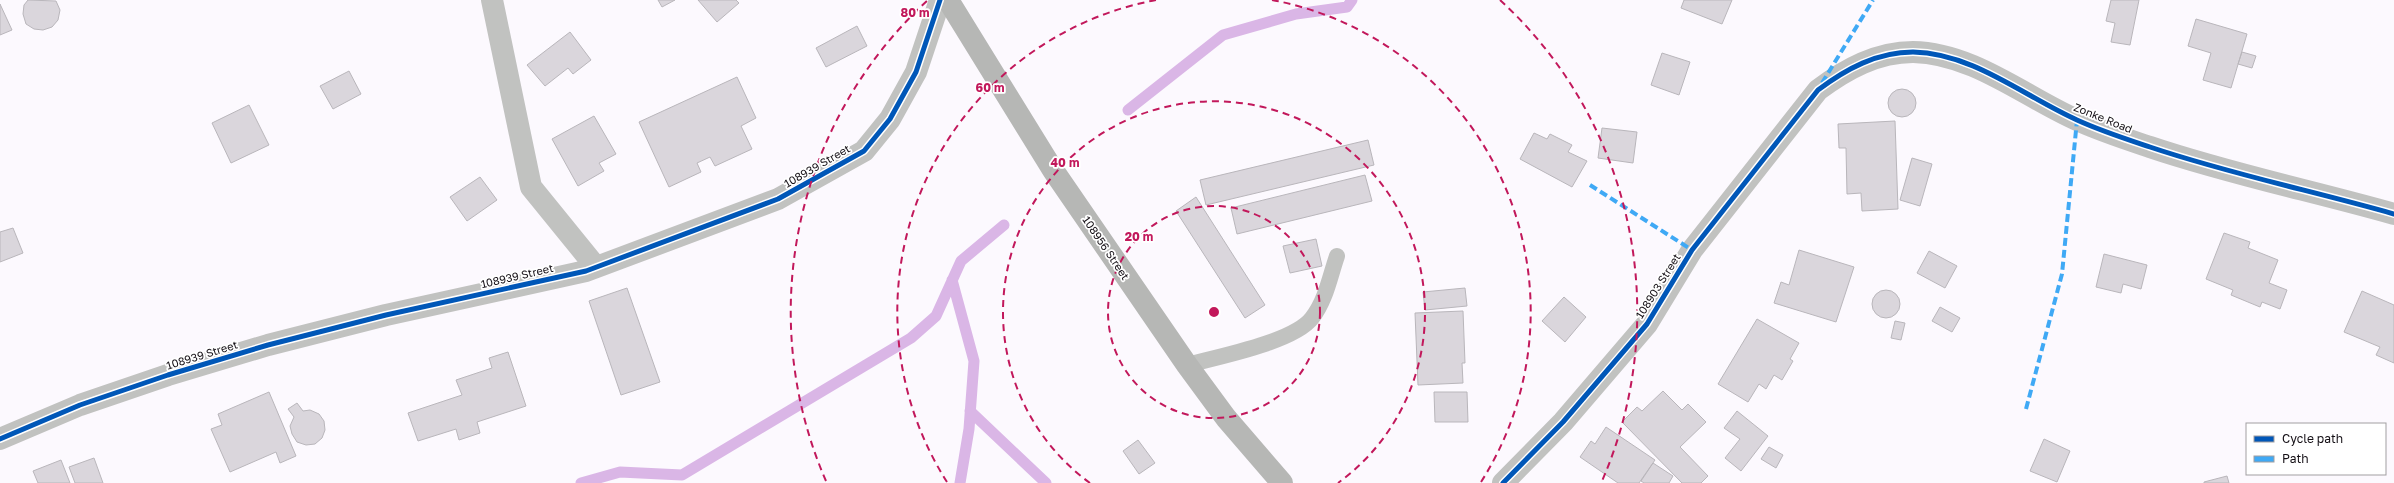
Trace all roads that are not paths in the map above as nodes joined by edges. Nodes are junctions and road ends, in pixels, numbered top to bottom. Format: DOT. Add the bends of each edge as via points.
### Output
graph roads {
  1 [pos="492,0"];
  2 [pos="940,0"];
  3 [pos="948,0"];
  4 [pos="1818,90"];
  5 [pos="2394,214"];
  6 [pos="1337,256"];
  7 [pos="596,267"];
  8 [pos="1187,365"];
  9 [pos="0,440"];
  10 [pos="1282,483"];
  11 [pos="1502,483"];
  1 -- 7 [label="street" via="532,187"];
  2 -- 7 [label="street, 108939 Street" via="916,72 890,119 864,151 778,199"];
  3 -- 8 [label="street, 108956 Street" via="1053,170"];
  4 -- 5 [label="street, Zonke Road" via="1840,73 1865,61 1914,52 1935,55 1966,64 2077,120 2150,147"];
  4 -- 11 [label="street, 108903 Street" via="1692,250 1647,324 1564,422"];
  6 -- 8 [label="lane" via="1321,306 1311,320 1294,333"];
  7 -- 9 [label="street, 108939 Street" via="386,315 268,346 80,405"];
  8 -- 10 [label="street, 108956 Street" via="1226,418"];
}
